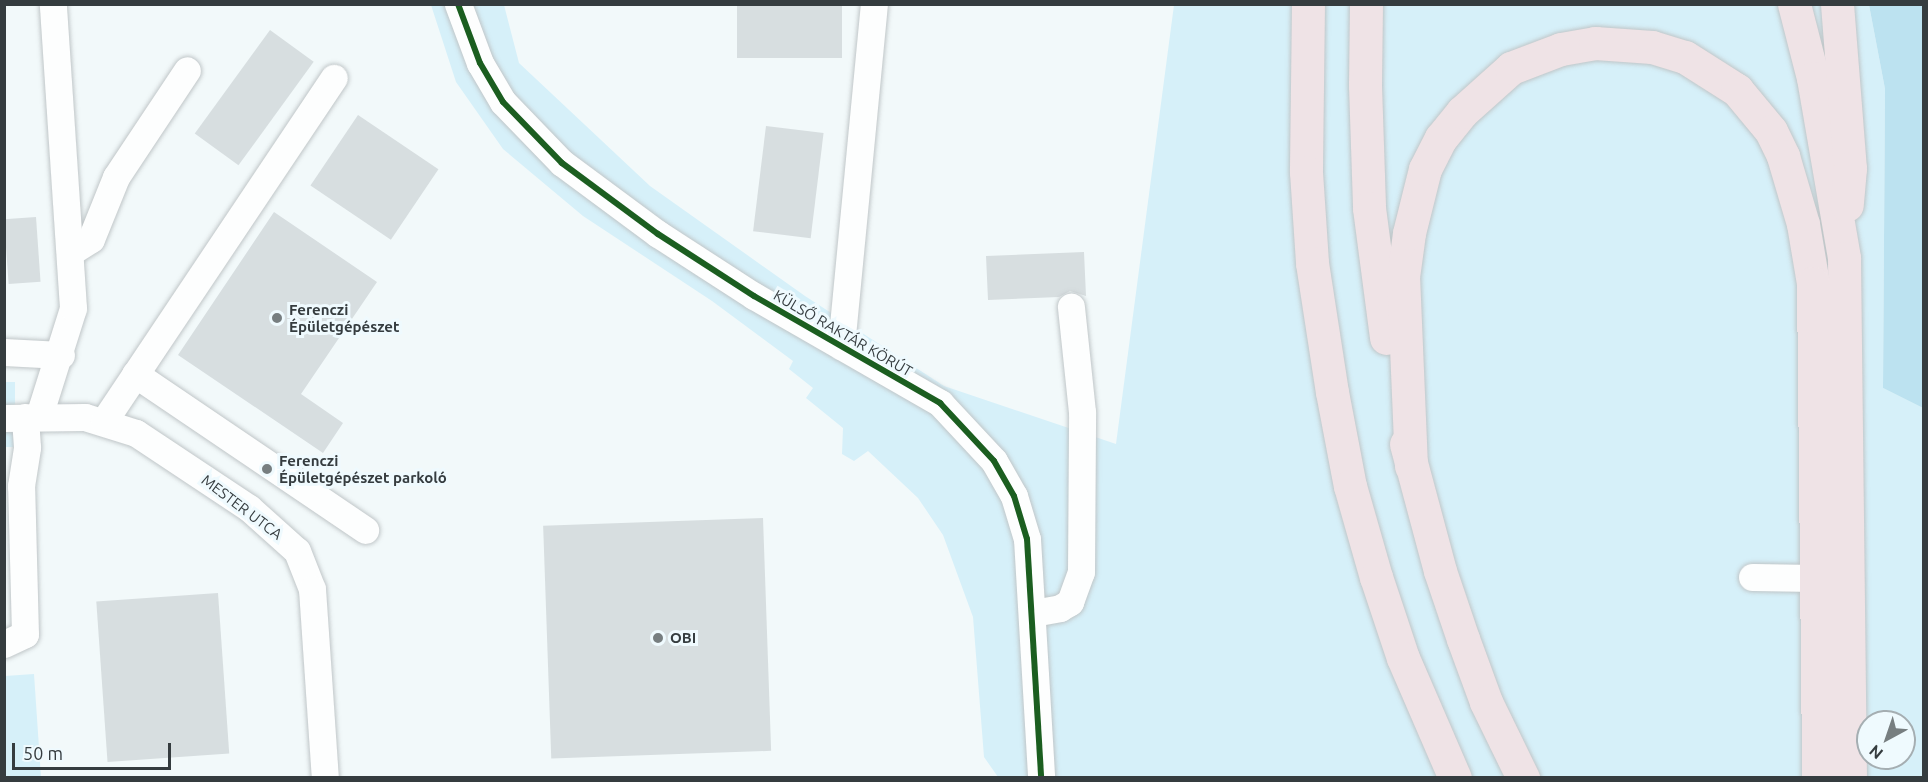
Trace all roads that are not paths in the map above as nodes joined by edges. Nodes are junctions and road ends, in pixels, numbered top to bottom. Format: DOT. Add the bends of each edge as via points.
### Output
graph roads {
  1 [pos="458,4"];
  2 [pos="874,4"];
  3 [pos="1308,4"];
  4 [pos="1366,4"];
  5 [pos="1794,4"];
  6 [pos="1838,4"];
  7 [pos="52,6"];
  8 [pos="187,70"];
  9 [pos="334,78"];
  10 [pos="1818,117"];
  11 [pos="72,251"];
  12 [pos="1844,258"];
  13 [pos="1813,283"];
  14 [pos="1071,307"];
  15 [pos="841,346"];
  16 [pos="4,352"];
  17 [pos="61,355"];
  18 [pos="135,374"];
  19 [pos="23,417"];
  20 [pos="104,421"];
  21 [pos="1411,466"];
  22 [pos="13,484"];
  23 [pos="365,530"];
  24 [pos="1752,578"];
  25 [pos="1816,578"];
  26 [pos="1033,613"];
  27 [pos="15,639"];
  28 [pos="1853,773"];
  29 [pos="325,777"];
  30 [pos="1041,777"];
  31 [pos="1455,777"];
  32 [pos="1523,777"];
  33 [pos="1818,777"];
  1 -- 15 [label="street, KÜLSŐ RAKTÁR KÖRÚT" via="480,63 503,102 562,163 658,234"];
  2 -- 15 [label="street"];
  3 -- 31 [label="highway" via="1306,172 1311,252 1332,392 1350,486 1376,577 1403,658"];
  4 -- 21 [label="highway" via="1369,208 1385,335"];
  5 -- 10 [label="highway"];
  6 -- 12 [label="highway" via="1850,168"];
  7 -- 11 [label="street"];
  8 -- 11 [label="street" via="116,177 91,239"];
  9 -- 18 [label="street"];
  10 -- 12 [label="highway"];
  10 -- 13 [label="highway" via="1820,218"];
  11 -- 17 [label="street" via="73,308"];
  12 -- 28 [label="highway"];
  13 -- 21 [label="highway" via="1803,224 1783,156 1771,131 1737,90 1685,57 1652,47 1595,43 1536,57 1511,68 1462,112 1441,138 1414,201 1403,277"];
  13 -- 25 [label="highway"];
  14 -- 26 [label="street" via="1082,412 1081,572 1070,602"];
  15 -- 26 [label="street, KÜLSŐ RAKTÁR KÖRÚT" via="940,403 994,461 1014,496 1027,539"];
  16 -- 17 [label="street"];
  17 -- 19 [label="street"];
  18 -- 20 [label="street"];
  18 -- 23 [label="street"];
  19 -- 20 [label="street, MESTER UTCA"];
  19 -- 22 [label="street" via="27,447"];
  20 -- 29 [label="street, MESTER UTCA" via="136,433 249,508 297,551 312,589"];
  21 -- 32 [label="highway" via="1463,639 1486,702"];
  22 -- 27 [label="street"];
  24 -- 25 [label="street"];
  25 -- 33 [label="highway"];
  26 -- 30 [label="street, KÜLSŐ RAKTÁR KÖRÚT"];
}
